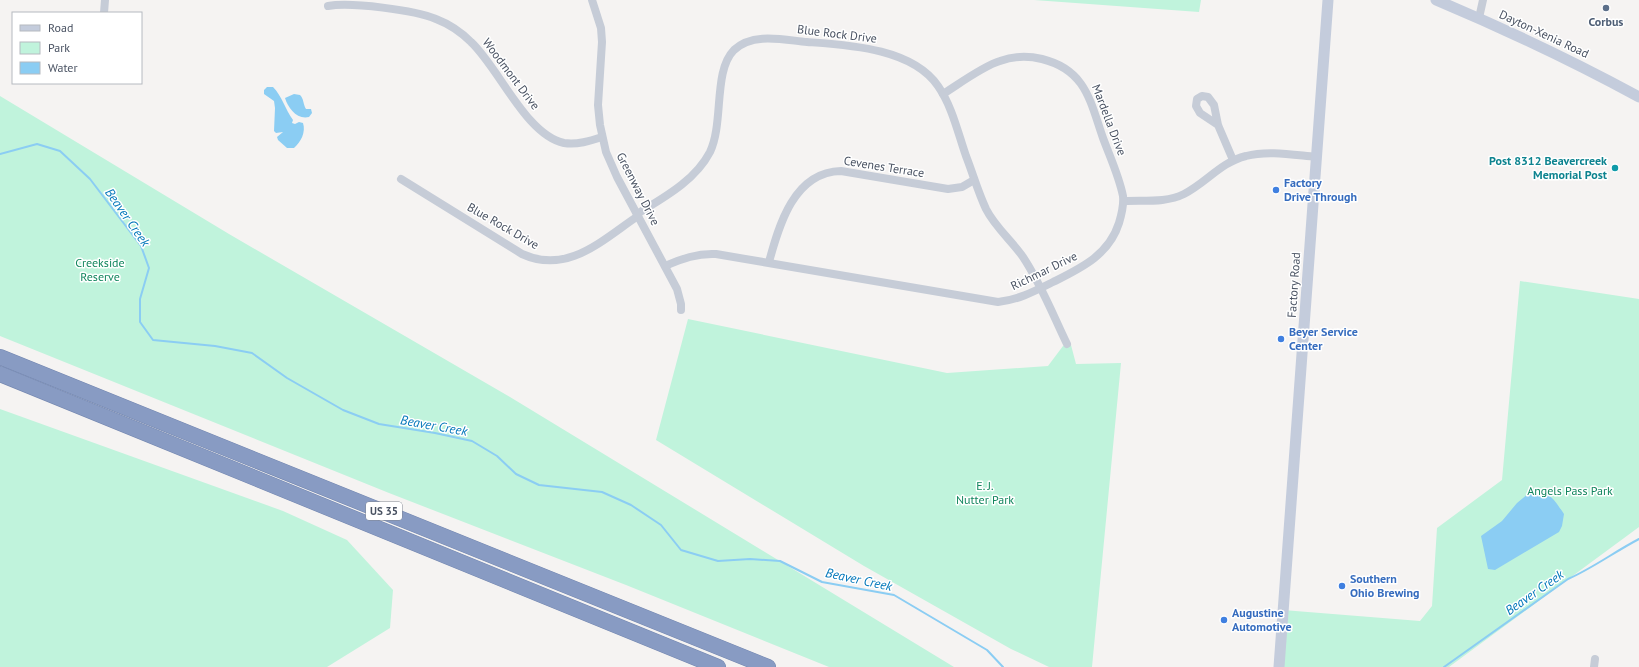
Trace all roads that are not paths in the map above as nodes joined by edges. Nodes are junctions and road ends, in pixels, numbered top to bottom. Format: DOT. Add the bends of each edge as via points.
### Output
graph roads {
  1 [pos="105,0"];
  2 [pos="592,0"];
  3 [pos="1328,0"];
  4 [pos="1436,0"];
  5 [pos="1483,0"];
  6 [pos="328,6"];
  7 [pos="104,12"];
  8 [pos="1480,18"];
  9 [pos="943,94"];
  10 [pos="1639,97"];
  11 [pos="1218,125"];
  12 [pos="602,137"];
  13 [pos="1316,157"];
  14 [pos="1233,160"];
  15 [pos="401,179"];
  16 [pos="974,180"];
  17 [pos="1124,201"];
  18 [pos="637,215"];
  19 [pos="769,262"];
  20 [pos="665,266"];
  21 [pos="1040,289"];
  22 [pos="681,310"];
  23 [pos="1067,344"];
  24 [pos="0,357"];
  25 [pos="0,374"];
  26 [pos="718,667"];
  27 [pos="768,667"];
  28 [pos="1279,667"];
  1 -- 7 [label="street"];
  2 -- 12 [label="street, Greenway Drive" via="601,28 598,105"];
  3 -- 13 [label="street, Factory Road"];
  4 -- 8 [label="street, Dayton-Xenia Road"];
  5 -- 8 [label="street"];
  6 -- 12 [label="street, Woodmont Drive" via="339,4 386,9 426,15 443,22 463,34 479,49 527,115 546,135 572,144"];
  8 -- 10 [label="street, Dayton-Xenia Road" via="1592,71"];
  9 -- 16 [label="street, Blue Rock Drive"];
  9 -- 17 [label="street, Mardella Drive" via="995,63 1008,59 1036,58 1064,68 1075,76 1086,92"];
  9 -- 18 [label="street, Blue Rock Drive" via="934,81 915,66 878,50 767,38 748,41 734,50 727,60 716,135 705,160 675,189"];
  11 -- 14 [label="street"];
  12 -- 18 [label="street, Greenway Drive" via="614,171"];
  13 -- 14 [label="street" via="1260,154"];
  13 -- 28 [label="street, Factory Road"];
  14 -- 17 [label="street" via="1191,190 1178,196 1161,200"];
  15 -- 18 [label="street, Blue Rock Drive" via="522,254 542,261 558,261 582,254"];
  16 -- 19 [label="street, Cevenes Terrace" via="962,187 948,189 841,171 826,172 816,176 801,189 787,210"];
  16 -- 21 [label="street, Blue Rock Drive" via="989,215 1024,258"];
  17 -- 21 [label="street, Richmar Drive" via="1117,229 1102,252 1084,266"];
  18 -- 20 [label="street, Greenway Drive"];
  19 -- 20 [label="street, Richmar Drive" via="707,254 689,256"];
  19 -- 21 [label="street, Richmar Drive" via="993,302 1013,300"];
  20 -- 22 [label="street, Greenway Drive" via="677,289"];
  21 -- 23 [label="street, Blue Rock Drive"];
  24 -- 27 [label="highway, US 35"];
  25 -- 26 [label="highway, US 35"];
}
